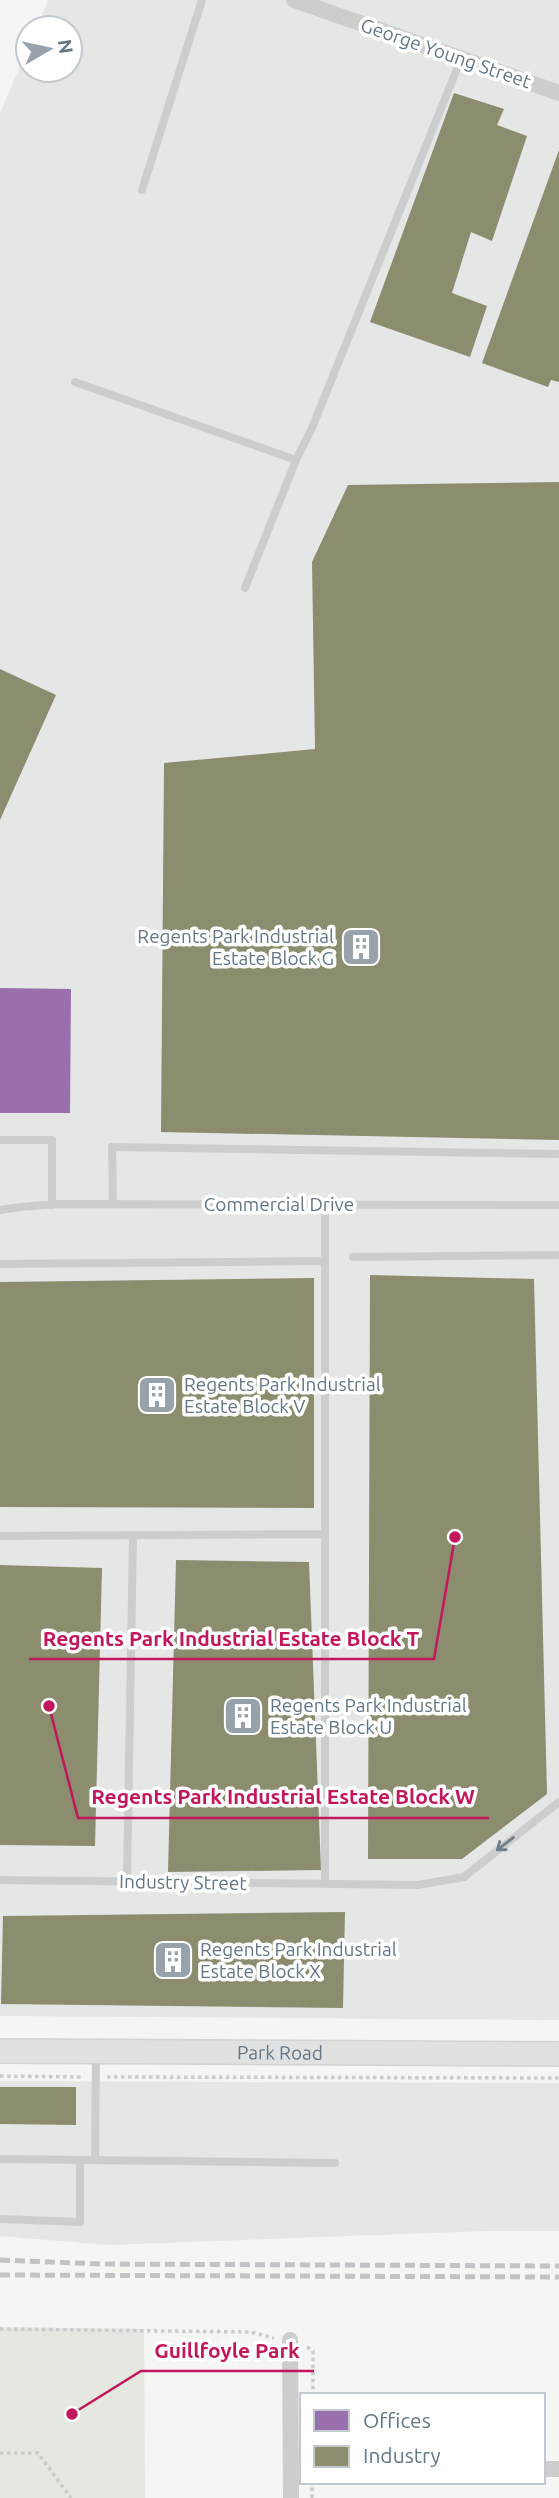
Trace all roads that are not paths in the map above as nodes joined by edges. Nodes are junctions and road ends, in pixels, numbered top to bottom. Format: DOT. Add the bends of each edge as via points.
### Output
graph roads {
  1 [pos="202,0"];
  2 [pos="294,0"];
  3 [pos="461,58"];
  4 [pos="559,93"];
  5 [pos="142,190"];
  6 [pos="75,383"];
  7 [pos="296,460"];
  8 [pos="245,588"];
  9 [pos="0,1140"];
  10 [pos="559,1154"];
  11 [pos="113,1204"];
  12 [pos="325,1204"];
  13 [pos="52,1205"];
  14 [pos="559,1205"];
  15 [pos="0,1210"];
  16 [pos="559,1255"];
  17 [pos="352,1256"];
  18 [pos="325,1261"];
  19 [pos="0,1264"];
  20 [pos="325,1534"];
  21 [pos="133,1535"];
  22 [pos="0,1536"];
  23 [pos="559,1802"];
  24 [pos="0,1880"];
  25 [pos="127,1881"];
  26 [pos="325,1883"];
  27 [pos="0,2051"];
  28 [pos="96,2052"];
  29 [pos="559,2054"];
  30 [pos="0,2159"];
  31 [pos="80,2160"];
  32 [pos="95,2160"];
  33 [pos="335,2163"];
  34 [pos="0,2219"];
  35 [pos="283,2339"];
  36 [pos="291,2498"];
  1 -- 5 [label="lane"];
  2 -- 3 [label="street, George Young Street"];
  3 -- 4 [label="street, George Young Street"];
  3 -- 7 [label="lane"];
  6 -- 7 [label="lane"];
  7 -- 8 [label="lane"];
  9 -- 13 [label="lane" via="52,1140"];
  10 -- 11 [label="lane" via="112,1147"];
  11 -- 12 [label="lane, Commercial Drive"];
  11 -- 13 [label="lane, Commercial Drive"];
  12 -- 14 [label="lane, Commercial Drive"];
  12 -- 18 [label="lane"];
  13 -- 15 [label="lane, Commercial Drive"];
  16 -- 17 [label="lane"];
  18 -- 19 [label="lane"];
  18 -- 20 [label="lane"];
  20 -- 21 [label="lane"];
  20 -- 26 [label="lane"];
  21 -- 22 [label="lane"];
  21 -- 25 [label="lane"];
  23 -- 26 [label="lane, Industry Street, one-way" via="464,1877 418,1885"];
  24 -- 25 [label="lane, Industry Street"];
  25 -- 26 [label="lane, Industry Street"];
  27 -- 28 [label="main road, Park Road"];
  28 -- 29 [label="main road, Park Road"];
  28 -- 32 [label="lane"];
  30 -- 31 [label="lane"];
  31 -- 32 [label="lane"];
  31 -- 34 [label="lane" via="80,2222"];
  32 -- 33 [label="lane"];
  35 -- 36 [label="street"];
}
